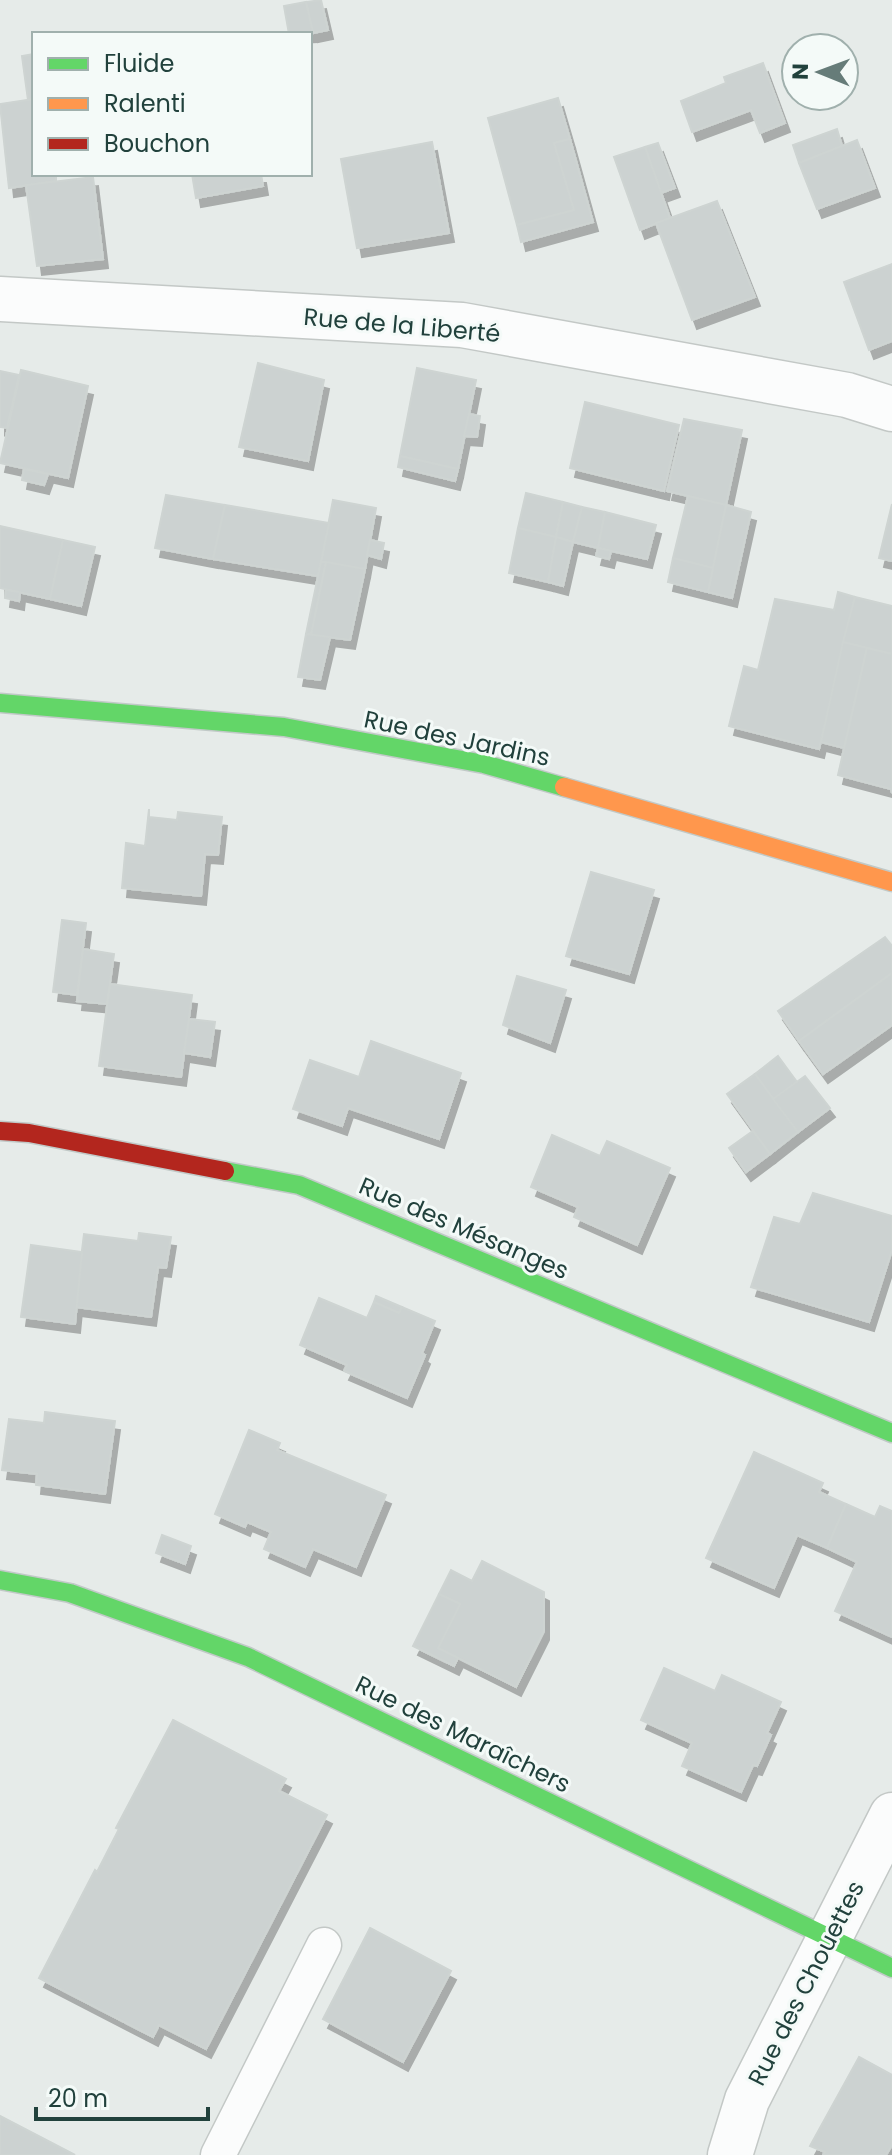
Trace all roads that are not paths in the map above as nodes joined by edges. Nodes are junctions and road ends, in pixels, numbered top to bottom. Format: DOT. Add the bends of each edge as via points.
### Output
graph roads {
  1 [pos="0,299"];
  2 [pos="892,409"];
  3 [pos="0,703"];
  4 [pos="892,882"];
  5 [pos="0,1131"];
  6 [pos="892,1433"];
  7 [pos="0,1580"];
  8 [pos="892,1815"];
  9 [pos="828,1937"];
  10 [pos="324,1945"];
  11 [pos="892,1968"];
  12 [pos="218,2155"];
  13 [pos="730,2155"];
  1 -- 2 [label="street, Rue de la Liberté" via="462,325 847,395"];
  3 -- 4 [label="street, Rue des Jardins" via="284,727 484,764"];
  5 -- 6 [label="street, Rue des Mésanges" via="299,1185"];
  7 -- 9 [label="street, Rue des Maraîchers" via="70,1593 248,1657"];
  8 -- 9 [label="street, Rue des Chouettes"];
  9 -- 11 [label="street, Rue des Maraîchers"];
  9 -- 13 [label="street, Rue des Chouettes" via="747,2100"];
  10 -- 12 [label="lane"];
}
